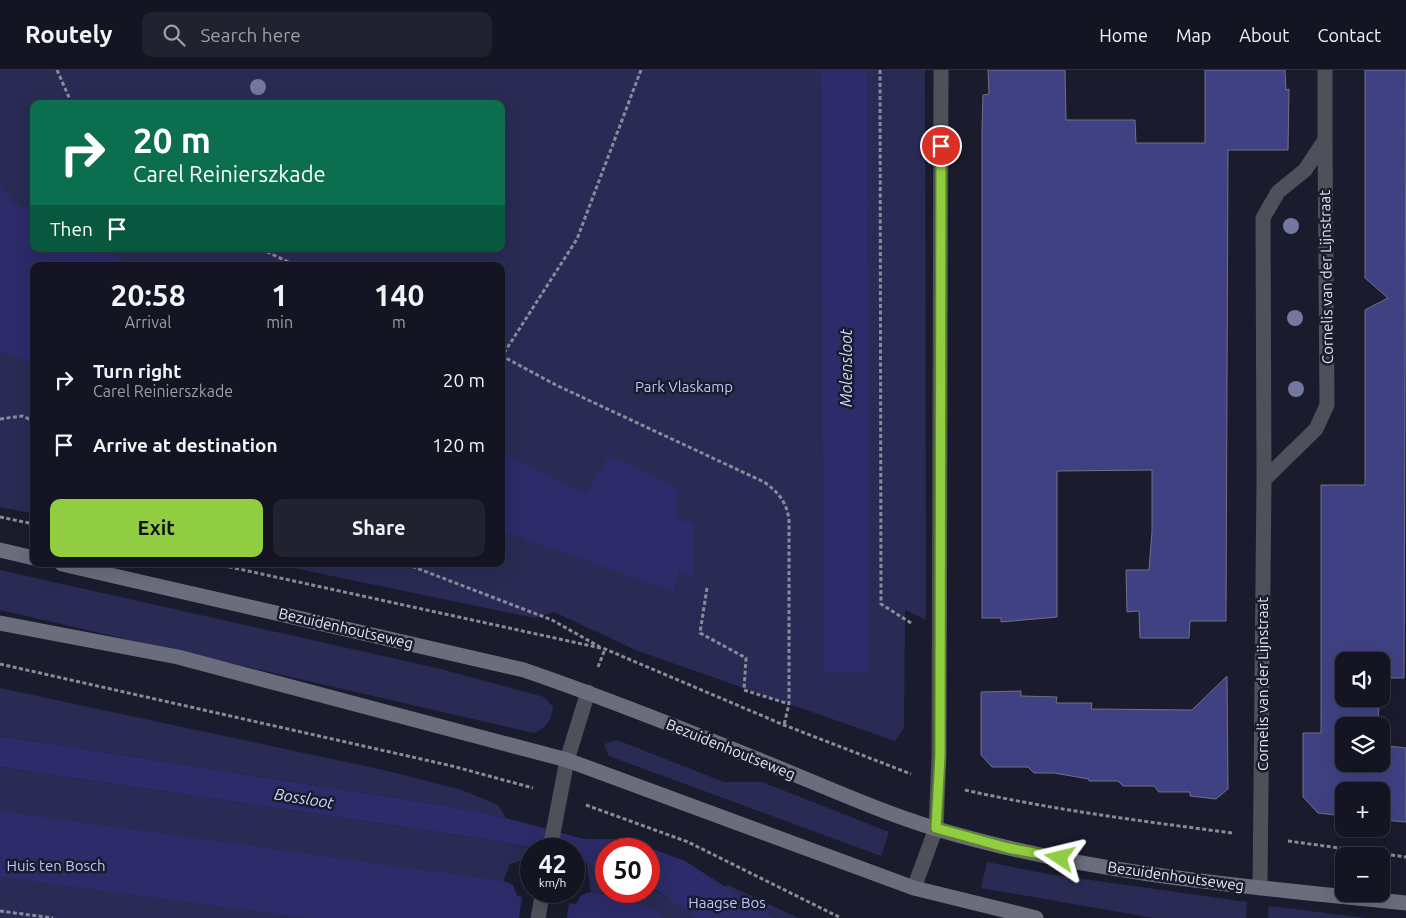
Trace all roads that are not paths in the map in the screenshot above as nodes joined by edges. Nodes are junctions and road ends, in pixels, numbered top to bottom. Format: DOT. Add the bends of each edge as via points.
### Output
graph roads {
  1 [pos="941,70"];
  2 [pos="1325,70"];
  3 [pos="1324,140"];
  4 [pos="1264,480"];
  5 [pos="0,550"];
  6 [pos="30,557"];
  7 [pos="75,567"];
  8 [pos="0,623"];
  9 [pos="588,692"];
  10 [pos="567,760"];
  11 [pos="936,828"];
  12 [pos="552,838"];
  13 [pos="914,888"];
  14 [pos="1260,888"];
  15 [pos="541,903"];
  16 [pos="1406,903"];
  17 [pos="538,918"];
  18 [pos="1036,918"];
  1 -- 11 [label="street"];
  2 -- 3 [label="street, Cornelis van der Lijnstraat"];
  3 -- 4 [label="street, Cornelis van der Lijnstraat" via="1305,170 1278,192 1263,218"];
  3 -- 4 [label="street, Cornelis van der Lijnstraat" via="1327,405 1316,430"];
  4 -- 14 [label="street, Cornelis van der Lijnstraat"];
  5 -- 6 [label="main road"];
  7 -- 9 [label="main road, Bezuidenhoutseweg" via="524,670"];
  8 -- 10 [label="main road" via="178,657"];
  9 -- 10 [label="street"];
  9 -- 11 [label="main road, Bezuidenhoutseweg" via="855,801"];
  10 -- 12 [label="street"];
  10 -- 13 [label="main road"];
  11 -- 13 [label="street"];
  11 -- 14 [label="main road, Bezuidenhoutseweg" via="1008,848 1094,864"];
  13 -- 18 [label="main road"];
  14 -- 16 [label="main road, Bezuidenhoutseweg"];
  15 -- 17 [label="street"];
}
